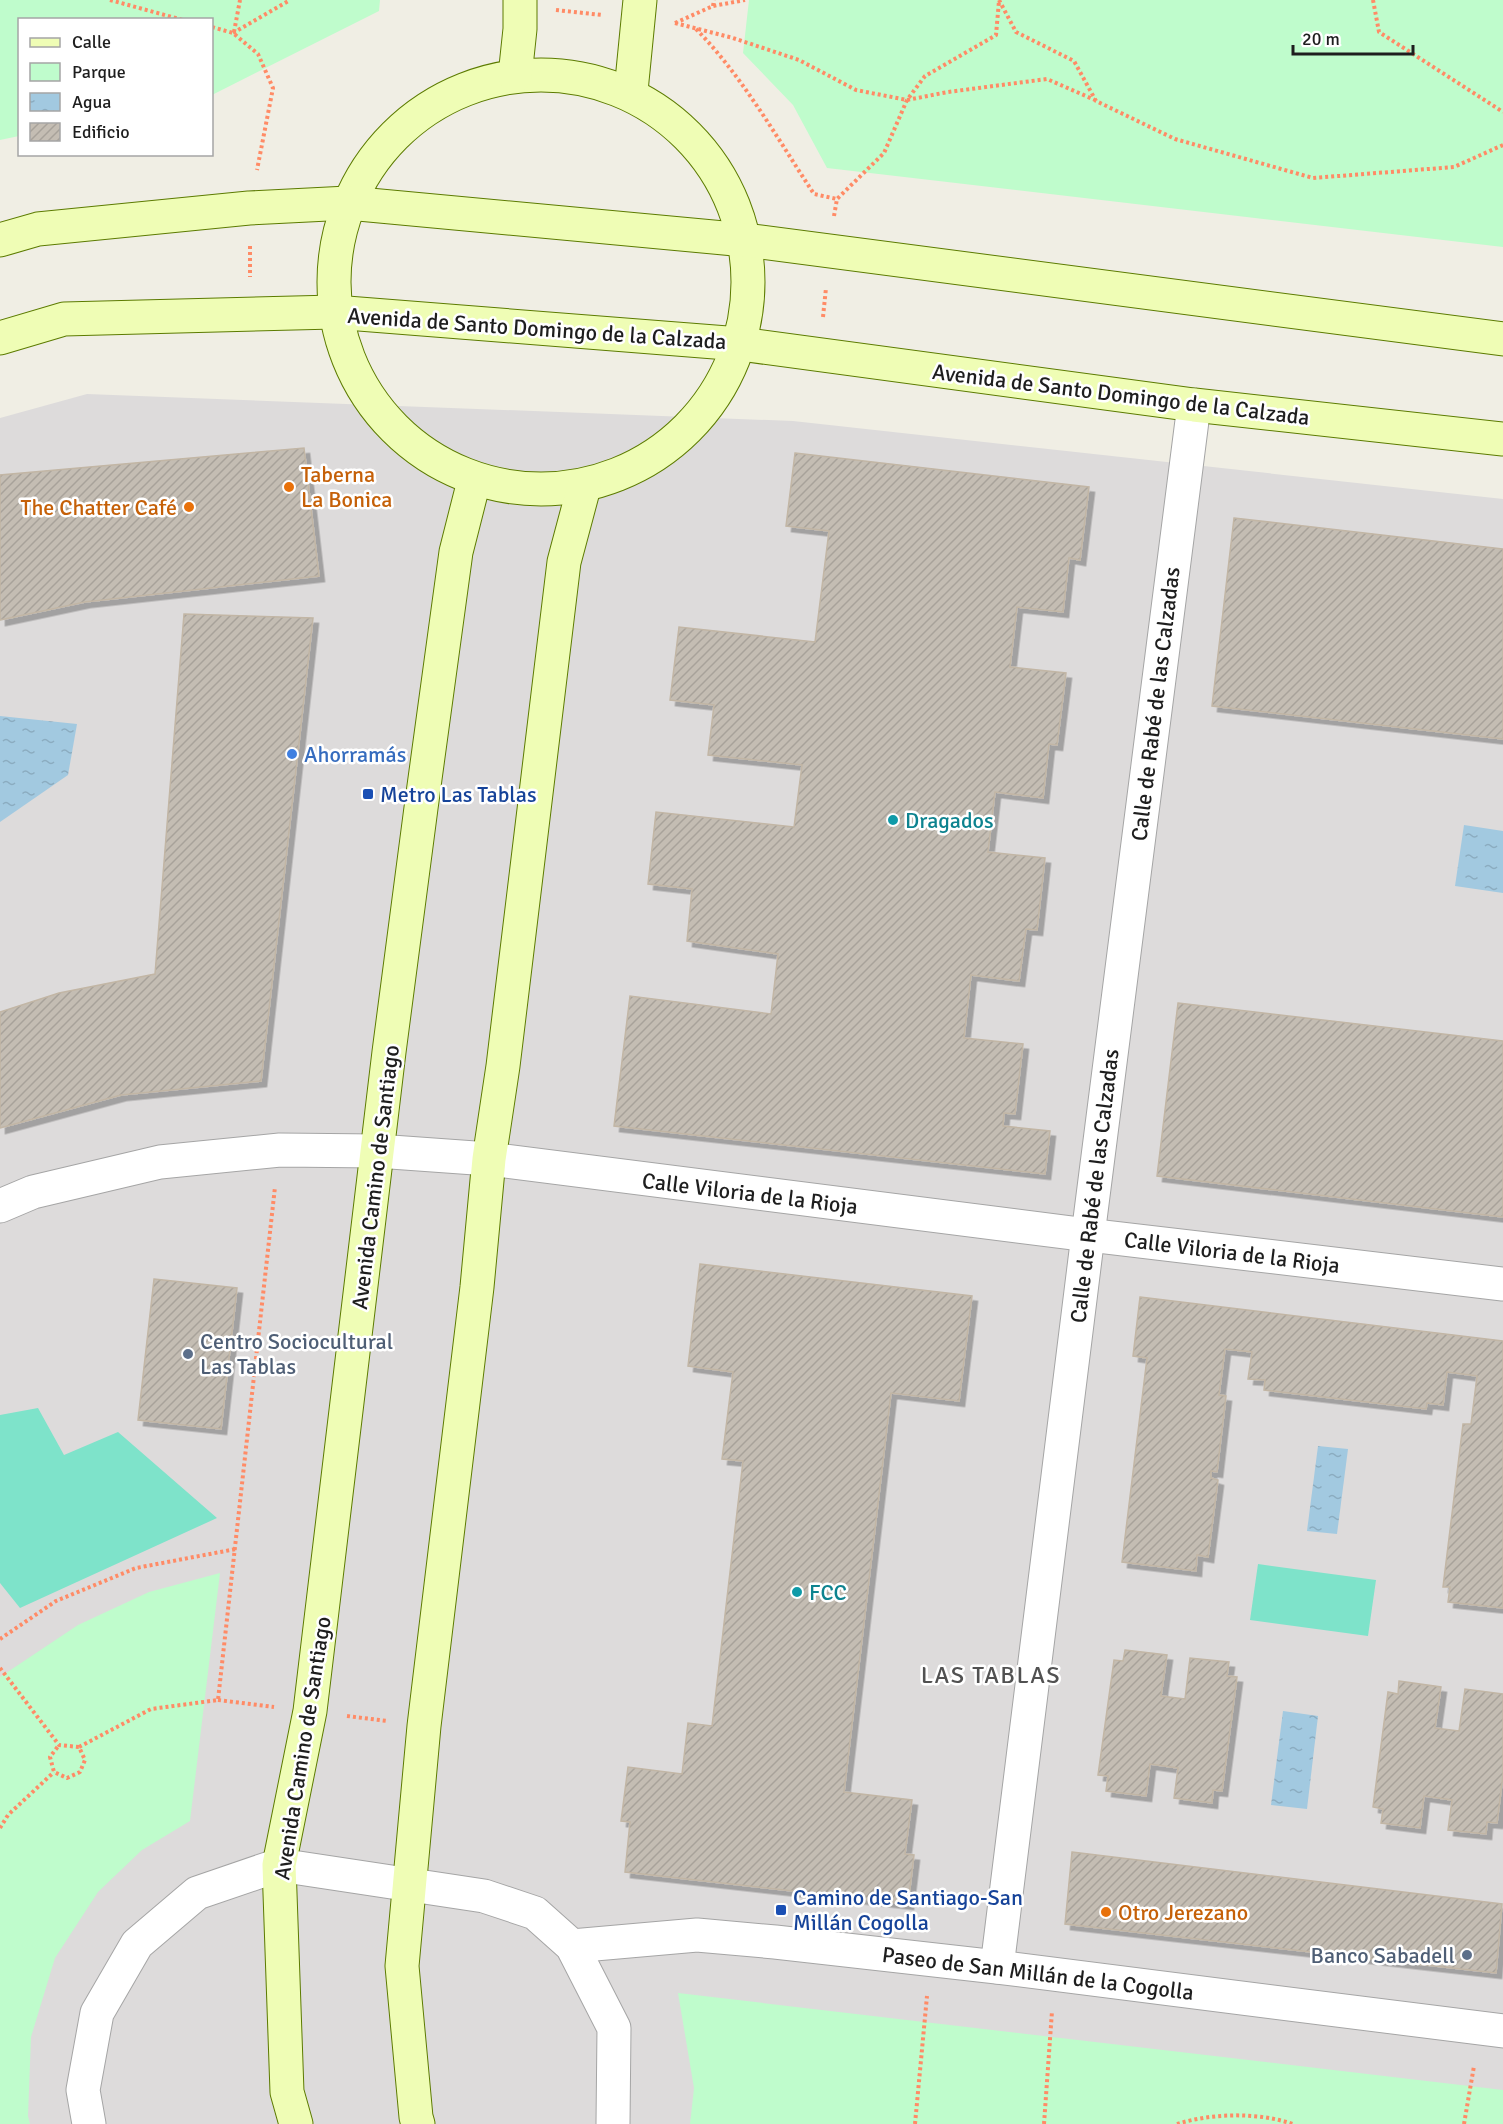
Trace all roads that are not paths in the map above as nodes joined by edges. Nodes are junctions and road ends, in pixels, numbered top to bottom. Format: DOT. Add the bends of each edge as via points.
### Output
graph roads {
  1 [pos="520,0"];
  2 [pos="640,0"];
  3 [pos="515,76"];
  4 [pos="631,91"];
  5 [pos="348,203"];
  6 [pos="0,240"];
  7 [pos="745,240"];
  8 [pos="334,312"];
  9 [pos="0,338"];
  10 [pos="1503,339"];
  11 [pos="740,344"];
  12 [pos="1194,405"];
  13 [pos="1503,439"];
  14 [pos="474,481"];
  15 [pos="584,487"];
  16 [pos="377,1151"];
  17 [pos="489,1160"];
  18 [pos="0,1206"];
  19 [pos="1088,1235"];
  20 [pos="1503,1284"];
  21 [pos="279,1865"];
  22 [pos="410,1883"];
  23 [pos="572,1946"];
  24 [pos="997,1967"];
  25 [pos="1492,2030"];
  26 [pos="89,2124"];
  27 [pos="296,2124"];
  28 [pos="418,2124"];
  29 [pos="613,2124"];
  1 -- 3 [label="street"];
  2 -- 4 [label="street"];
  3 -- 4 [label="street, Avenida de Santo Domingo de la Calzada" via="576,79"];
  3 -- 5 [label="street, Avenida de Santo Domingo de la Calzada" via="446,98 396,135"];
  4 -- 7 [label="street, Avenida de Santo Domingo de la Calzada" via="677,122 704,152 733,202"];
  5 -- 6 [label="street" via="249,208 38,229"];
  5 -- 7 [label="street"];
  5 -- 8 [label="street, Avenida de Santo Domingo de la Calzada" via="334,257"];
  7 -- 10 [label="street"];
  7 -- 11 [label="street, Avenida de Santo Domingo de la Calzada" via="750,274 748,310"];
  8 -- 9 [label="street, Avenida de Santo Domingo de la Calzada" via="64,319"];
  8 -- 11 [label="street, Avenida de Santo Domingo de la Calzada"];
  8 -- 14 [label="street, Avenida de Santo Domingo de la Calzada" via="358,385 407,444"];
  11 -- 12 [label="street, Avenida de Santo Domingo de la Calzada"];
  11 -- 15 [label="street, Avenida de Santo Domingo de la Calzada" via="707,410 652,459"];
  12 -- 13 [label="street, Avenida de Santo Domingo de la Calzada"];
  12 -- 19 [label="street, Calle de Rabé de las Calzadas"];
  14 -- 15 [label="street, Avenida de Santo Domingo de la Calzada" via="528,488"];
  14 -- 16 [label="street, Avenida Camino de Santiago" via="456,552"];
  15 -- 17 [label="street" via="564,562"];
  16 -- 17 [label="street, Calle Viloria de la Rioja"];
  16 -- 18 [label="street, Calle Viloria de la Rioja" via="279,1150 160,1162 33,1192"];
  16 -- 21 [label="street, Avenida Camino de Santiago" via="310,1711"];
  17 -- 19 [label="street, Calle Viloria de la Rioja"];
  17 -- 22 [label="street" via="476,1299 423,1726"];
  19 -- 20 [label="street, Calle Viloria de la Rioja"];
  19 -- 24 [label="street, Calle de Rabé de las Calzadas"];
  21 -- 22 [label="street"];
  21 -- 26 [label="street" via="197,1893 137,1944 97,2013 83,2090"];
  21 -- 27 [label="street, Avenida Camino de Santiago" via="288,2092"];
  22 -- 23 [label="street" via="484,1896 535,1912"];
  22 -- 28 [label="street" via="402,1966"];
  23 -- 24 [label="street, Paseo de San Millán de la Cogolla" via="697,1935"];
  23 -- 29 [label="street" via="615,2028"];
  24 -- 25 [label="street, Paseo de San Millán de la Cogolla"];
}
